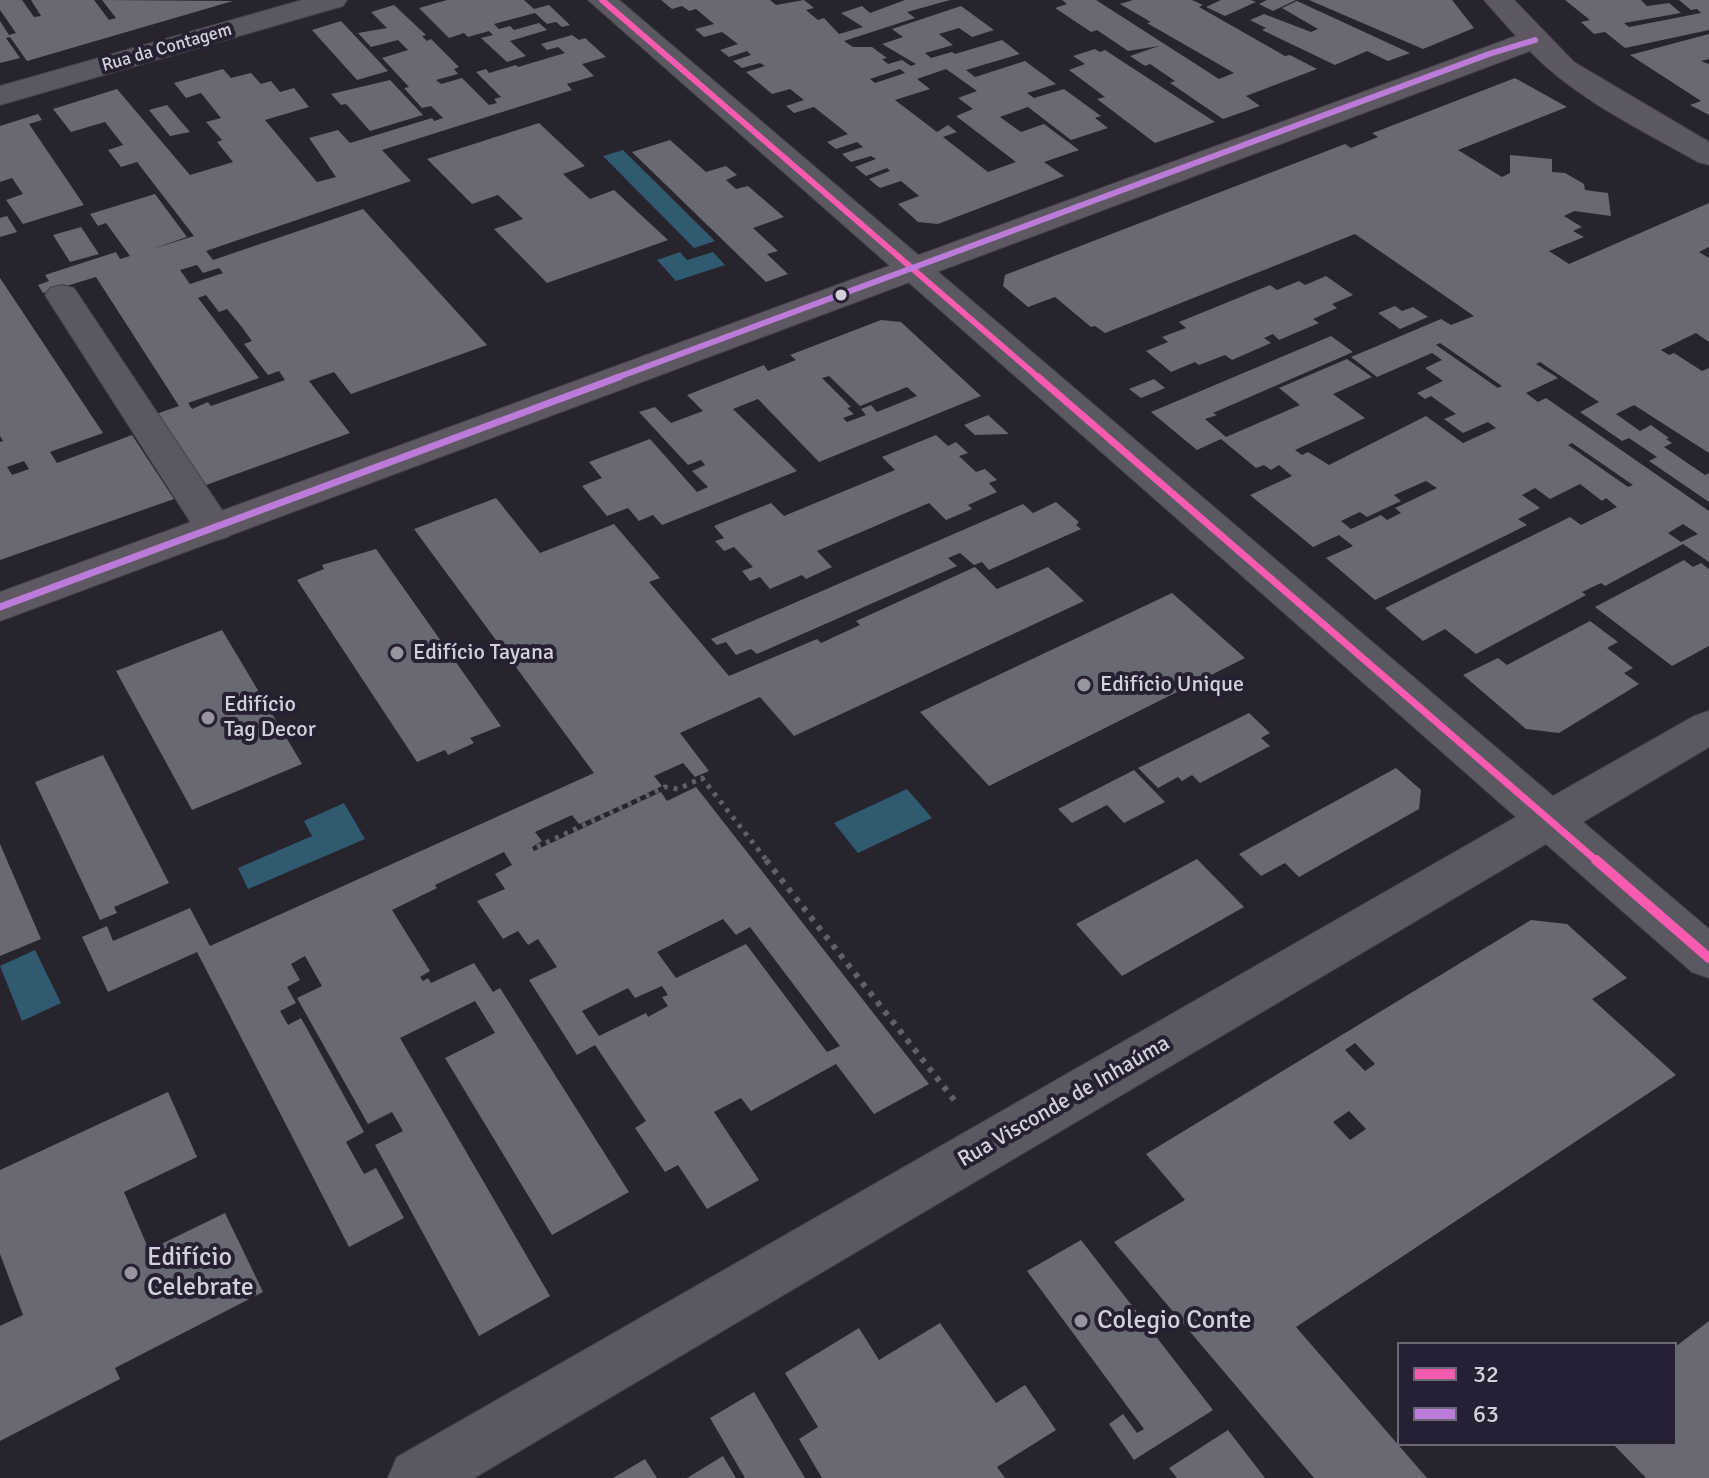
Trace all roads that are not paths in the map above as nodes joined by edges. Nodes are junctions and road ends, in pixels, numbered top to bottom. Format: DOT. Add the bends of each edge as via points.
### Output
graph roads {
  1 [pos="333,0"];
  2 [pos="602,0"];
  3 [pos="1498,0"];
  4 [pos="1535,40"];
  5 [pos="0,96"];
  6 [pos="1709,155"];
  7 [pos="909,269"];
  8 [pos="62,295"];
  9 [pos="214,528"];
  10 [pos="0,607"];
  11 [pos="1709,727"];
  12 [pos="1549,819"];
  13 [pos="1709,958"];
  14 [pos="418,1478"];
  1 -- 5 [label="street, Rua da Contagem"];
  2 -- 7 [label="street"];
  3 -- 4 [label="street"];
  4 -- 6 [label="street" via="1563,68"];
  4 -- 7 [label="street"];
  7 -- 9 [label="street"];
  7 -- 12 [label="street"];
  8 -- 9 [label="street"];
  9 -- 10 [label="street"];
  11 -- 12 [label="street, Rua Visconde de Inhaúma"];
  12 -- 13 [label="street"];
  12 -- 14 [label="street, Rua Visconde de Inhaúma"];
}
